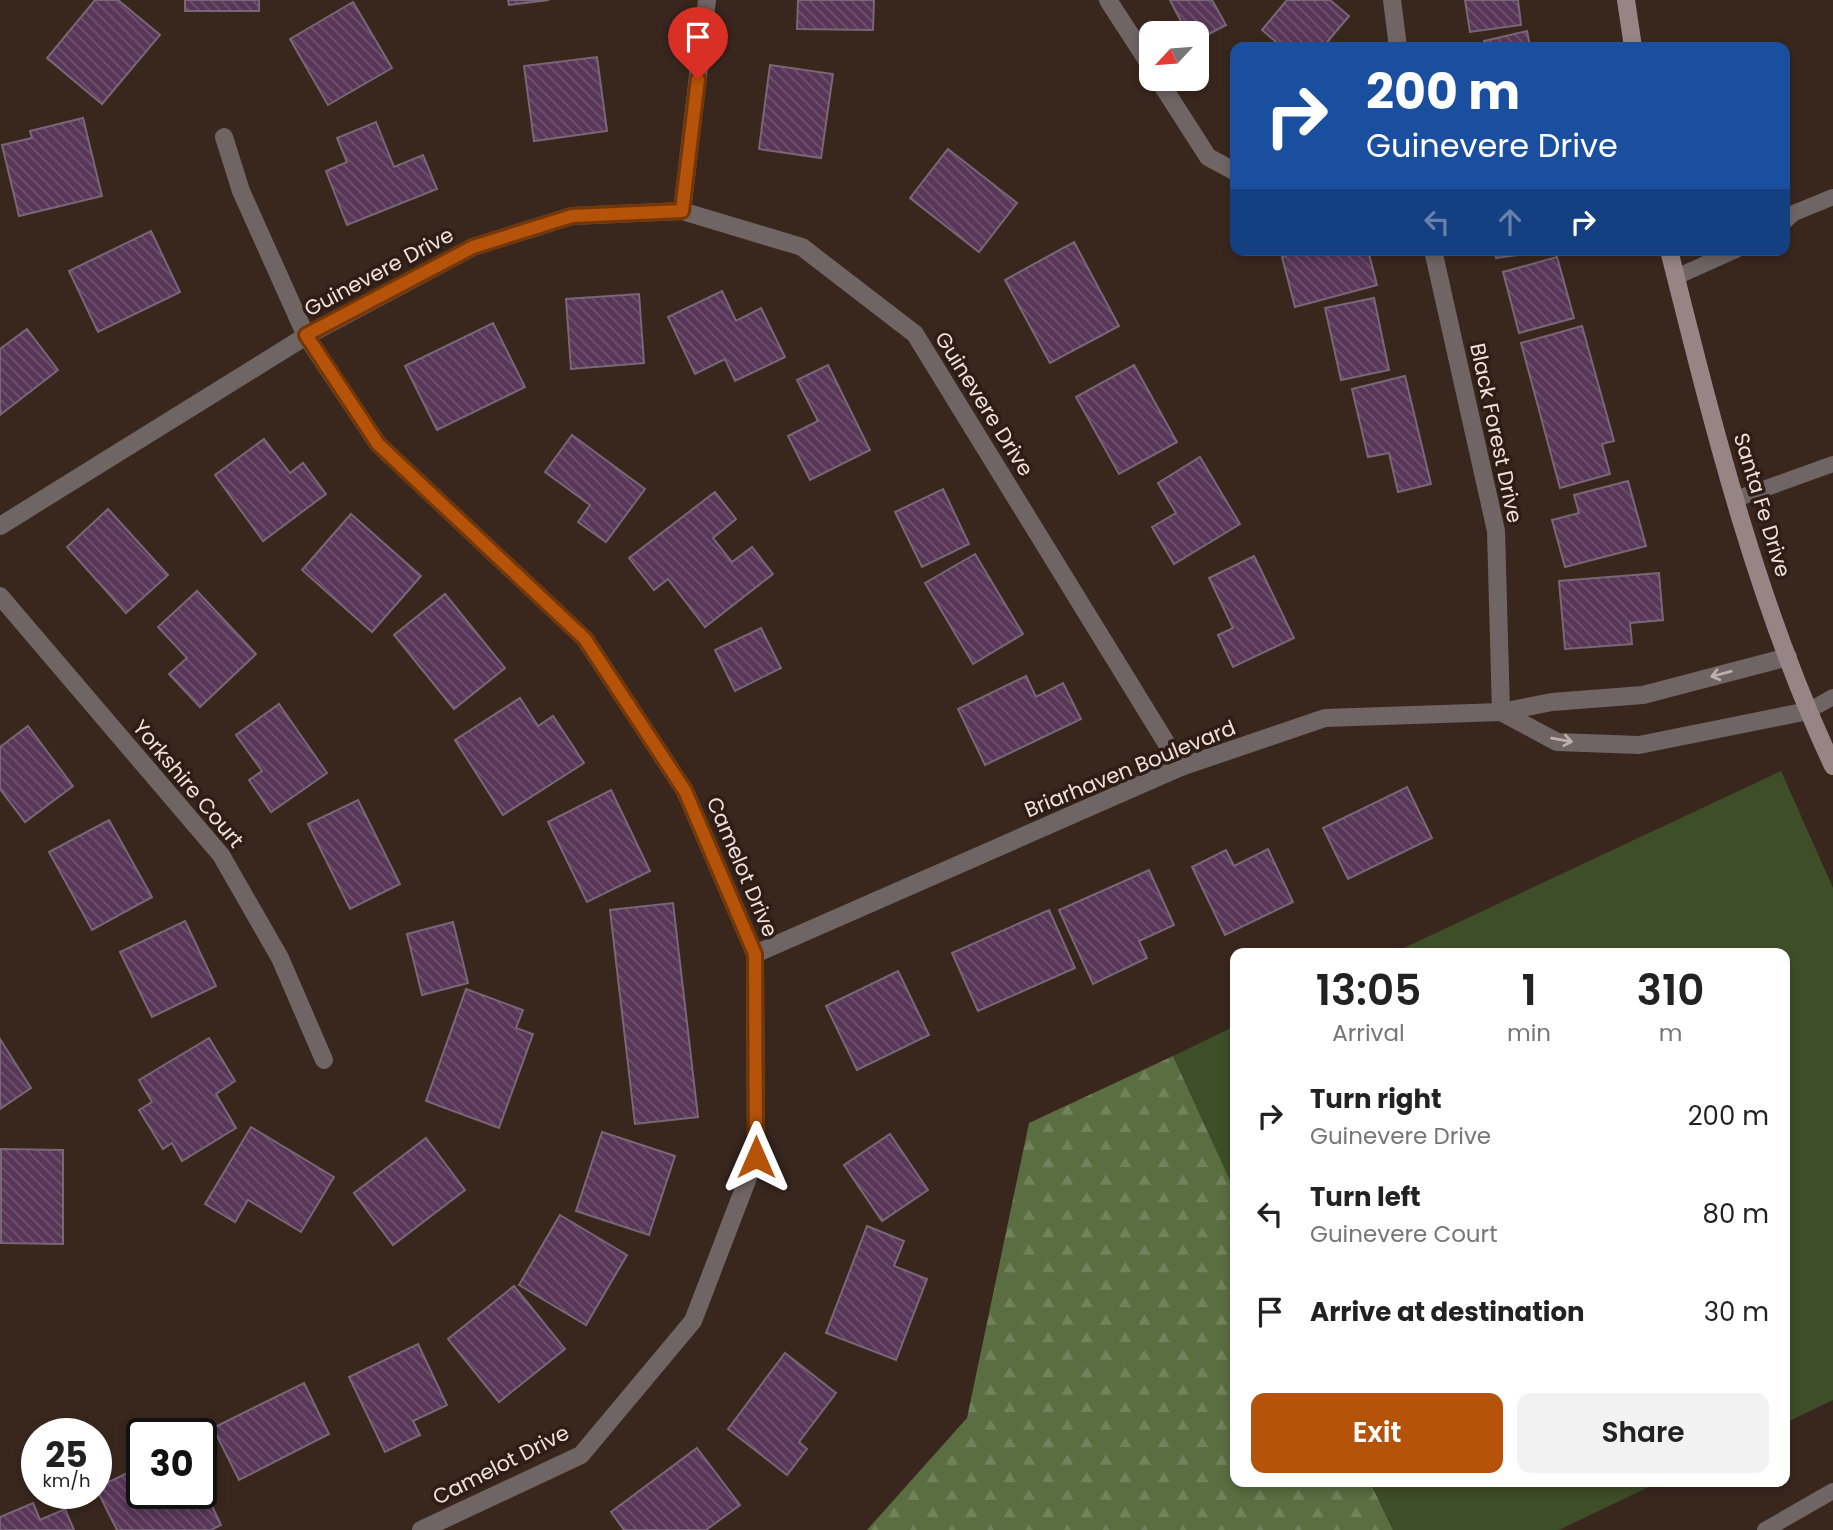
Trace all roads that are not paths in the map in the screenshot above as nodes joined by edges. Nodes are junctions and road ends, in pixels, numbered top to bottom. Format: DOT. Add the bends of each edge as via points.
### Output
graph roads {
  1 [pos="707,0"];
  2 [pos="1108,0"];
  3 [pos="1392,0"];
  4 [pos="1626,0"];
  5 [pos="1397,42"];
  6 [pos="1632,42"];
  7 [pos="1139,48"];
  8 [pos="1166,91"];
  9 [pos="224,137"];
  10 [pos="1230,169"];
  11 [pos="1833,197"];
  12 [pos="682,211"];
  13 [pos="1790,217"];
  14 [pos="1434,256"];
  15 [pos="1671,256"];
  16 [pos="1723,256"];
  17 [pos="1676,277"];
  18 [pos="306,335"];
  19 [pos="1833,464"];
  20 [pos="1736,499"];
  21 [pos="0,526"];
  22 [pos="0,596"];
  23 [pos="1788,657"];
  24 [pos="1833,698"];
  25 [pos="1808,711"];
  26 [pos="1501,712"];
  27 [pos="1833,766"];
  28 [pos="1181,767"];
  29 [pos="755,954"];
  30 [pos="324,1060"];
  31 [pos="1833,1491"];
  32 [pos="421,1530"];
  33 [pos="1765,1530"];
  1 -- 12 [label="street"];
  2 -- 7 [label="street"];
  3 -- 5 [label="street"];
  4 -- 6 [label="main road"];
  8 -- 10 [label="street" via="1208,158"];
  9 -- 18 [label="street, Camelot Drive" via="241,191"];
  11 -- 13 [label="lane"];
  12 -- 18 [label="street, Guinevere Drive" via="572,216 473,247"];
  12 -- 28 [label="street, Guinevere Drive" via="802,247 915,334"];
  14 -- 26 [label="street, Black Forest Drive" via="1496,531"];
  15 -- 17 [label="main road, Santa Fe Drive"];
  16 -- 17 [label="lane"];
  17 -- 20 [label="main road, Santa Fe Drive"];
  18 -- 21 [label="street, Guinevere Drive"];
  18 -- 29 [label="street, Camelot Drive" via="378,444 585,639 685,791"];
  19 -- 20 [label="lane"];
  20 -- 23 [label="main road, Santa Fe Drive"];
  22 -- 30 [label="street, Yorkshire Court" via="221,855 280,958"];
  23 -- 25 [label="main road, Santa Fe Drive"];
  23 -- 26 [label="street, Briarhaven Boulevard, one-way" via="1643,695 1552,702"];
  24 -- 25 [label="lane"];
  26 -- 25 [label="street, one-way" via="1557,742 1639,745"];
  25 -- 27 [label="main road, Santa Fe Drive"];
  26 -- 28 [label="street, Briarhaven Boulevard" via="1325,718"];
  28 -- 29 [label="street, Briarhaven Boulevard"];
  29 -- 32 [label="street, Camelot Drive" via="756,1157 692,1321 580,1455"];
  31 -- 33 [label="lane"];
}
